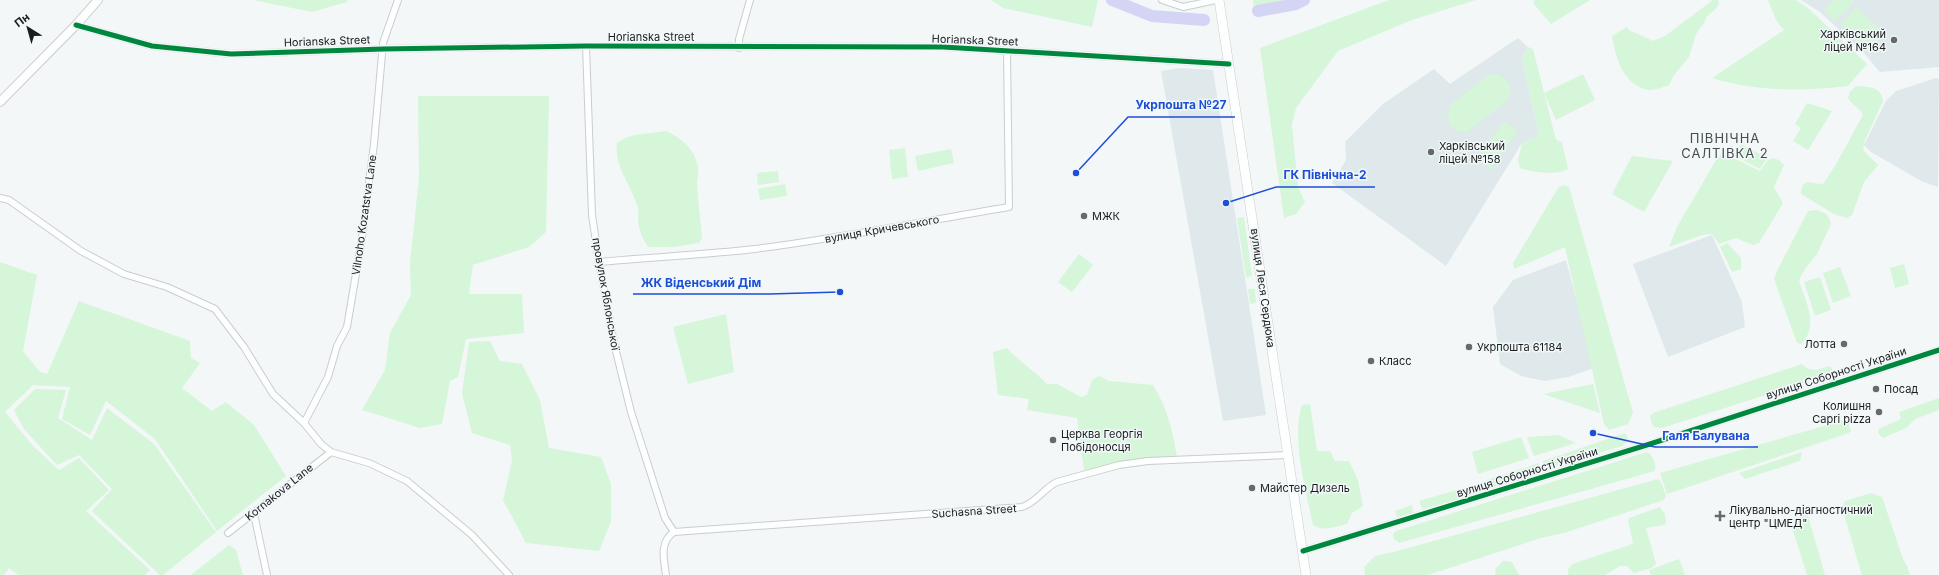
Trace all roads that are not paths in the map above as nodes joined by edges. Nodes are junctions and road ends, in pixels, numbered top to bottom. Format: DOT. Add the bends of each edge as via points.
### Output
graph roads {
  1 [pos="98,0"];
  2 [pos="398,0"];
  3 [pos="750,0"];
  4 [pos="1162,0"];
  5 [pos="1216,0"];
  6 [pos="1220,4"];
  7 [pos="76,26"];
  8 [pos="586,46"];
  9 [pos="739,48"];
  10 [pos="383,49"];
  11 [pos="1007,51"];
  12 [pos="1229,64"];
  13 [pos="0,102"];
  14 [pos="0,198"];
  15 [pos="599,262"];
  16 [pos="1939,350"];
  17 [pos="304,423"];
  18 [pos="331,452"];
  19 [pos="1288,455"];
  20 [pos="254,514"];
  21 [pos="674,532"];
  22 [pos="228,533"];
  23 [pos="1303,551"];
  24 [pos="267,575"];
  25 [pos="509,575"];
  26 [pos="666,575"];
  27 [pos="1306,575"];
  1 -- 7 [label="main road"];
  2 -- 10 [label="street, Vilnoho Kozatstva Lane"];
  3 -- 9 [label="street" via="739,38"];
  4 -- 5 [label="street" via="1183,7"];
  6 -- 12 [label="main road, вулиця Леся Сердюка"];
  7 -- 10 [label="street, Horianska Street" via="152,46 230,54"];
  7 -- 13 [label="main road"];
  8 -- 9 [label="street, Horianska Street"];
  8 -- 10 [label="street, Horianska Street"];
  8 -- 15 [label="street, провулок Яблонської" via="592,216"];
  9 -- 11 [label="street, Horianska Street" via="943,48"];
  10 -- 17 [label="street, Vilnoho Kozatstva Lane" via="362,238 347,326 337,346 328,377"];
  11 -- 12 [label="street, Horianska Street"];
  11 -- 15 [label="street, вулиця Кричевського" via="1009,207 757,248"];
  12 -- 19 [label="main road, вулиця Леся Сердюка"];
  14 -- 17 [label="street" via="9,200 81,251 124,274 167,286 215,309 244,347 273,394"];
  15 -- 21 [label="street, провулок Яблонської" via="614,343 631,412 666,518"];
  16 -- 23 [label="street, вулиця Соборності України" via="1650,444"];
  17 -- 18 [label="street"];
  18 -- 20 [label="street, Kornakova Lane"];
  18 -- 25 [label="street" via="369,463 407,482 472,535"];
  19 -- 21 [label="street, Suchasna Street" via="1148,461 1119,465 1057,482 1030,504 1022,507"];
  19 -- 23 [label="main road, вулиця Леся Сердюка"];
  20 -- 22 [label="street, Kornakova Lane"];
  20 -- 24 [label="street"];
  21 -- 26 [label="street" via="667,538 664,546"];
  23 -- 27 [label="main road, вулиця Леся Сердюка"];
}
